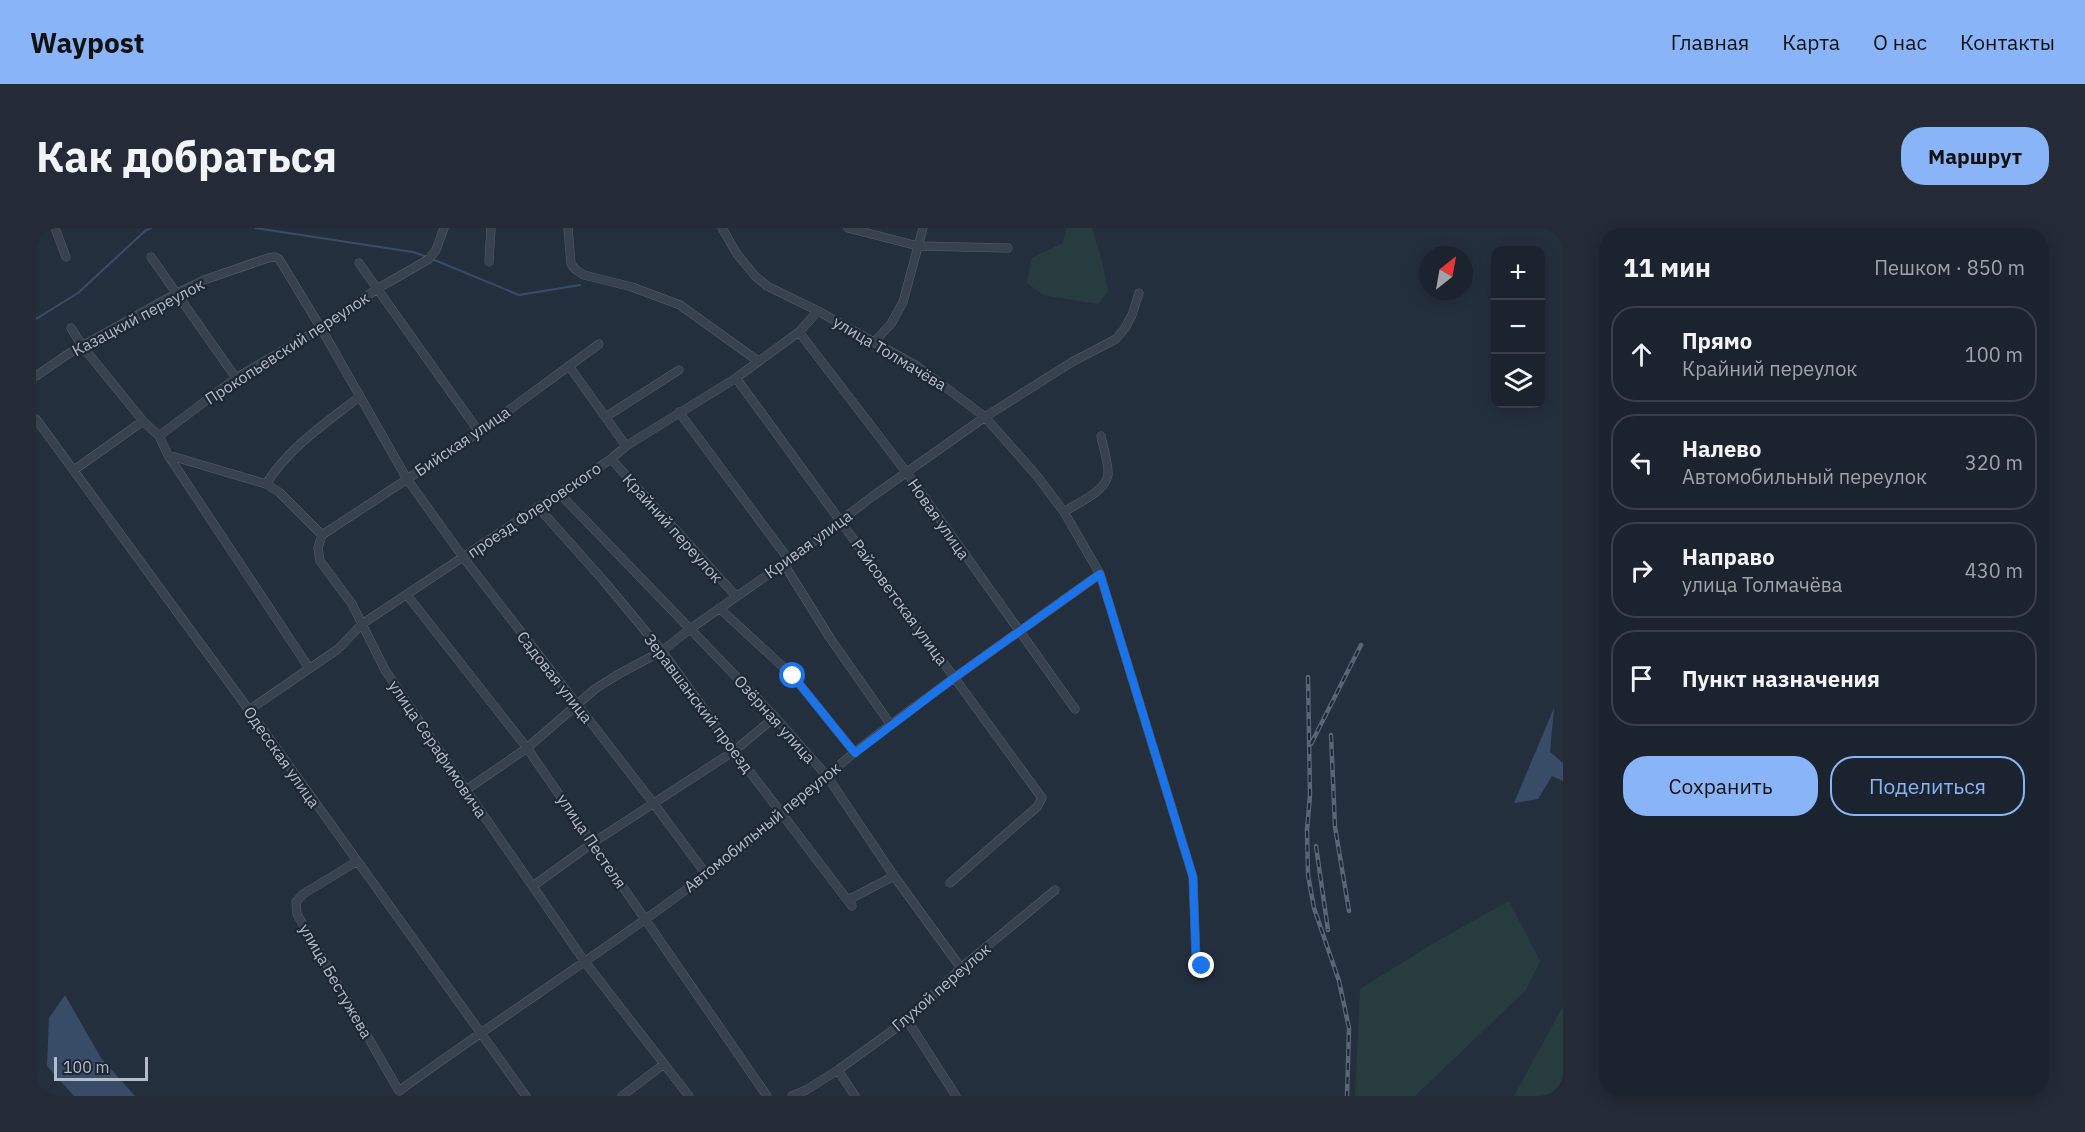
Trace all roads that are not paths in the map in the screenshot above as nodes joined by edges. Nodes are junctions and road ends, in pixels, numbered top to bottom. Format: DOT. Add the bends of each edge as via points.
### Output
graph roads {
  1 [pos="56,228"];
  2 [pos="444,228"];
  3 [pos="491,228"];
  4 [pos="568,228"];
  5 [pos="722,228"];
  6 [pos="848,228"];
  7 [pos="923,228"];
  8 [pos="918,246"];
  9 [pos="1008,248"];
  10 [pos="66,257"];
  11 [pos="151,257"];
  12 [pos="279,259"];
  13 [pos="489,262"];
  14 [pos="359,263"];
  15 [pos="377,289"];
  16 [pos="1139,292"];
  17 [pos="177,293"];
  18 [pos="818,311"];
  19 [pos="70,328"];
  20 [pos="321,328"];
  21 [pos="799,332"];
  22 [pos="874,342"];
  23 [pos="599,345"];
  24 [pos="83,347"];
  25 [pos="758,362"];
  26 [pos="569,366"];
  27 [pos="679,370"];
  28 [pos="36,376"];
  29 [pos="236,378"];
  30 [pos="736,378"];
  31 [pos="360,397"];
  32 [pos="679,412"];
  33 [pos="607,416"];
  34 [pos="985,417"];
  35 [pos="36,419"];
  36 [pos="143,421"];
  37 [pos="478,432"];
  38 [pos="159,436"];
  39 [pos="1101,436"];
  40 [pos="626,446"];
  41 [pos="168,454"];
  42 [pos="610,459"];
  43 [pos="74,470"];
  44 [pos="907,473"];
  45 [pos="407,478"];
  46 [pos="266,484"];
  47 [pos="559,493"];
  48 [pos="538,507"];
  49 [pos="1064,512"];
  50 [pos="842,521"];
  51 [pos="322,535"];
  52 [pos="463,557"];
  53 [pos="787,562"];
  54 [pos="1100,574"];
  55 [pos="407,594"];
  56 [pos="736,596"];
  57 [pos="720,608"];
  58 [pos="362,624"];
  59 [pos="690,628"];
  60 [pos="1019,632"];
  61 [pos="662,651"];
  62 [pos="309,668"];
  63 [pos="954,678"];
  64 [pos="577,705"];
  65 [pos="249,710"];
  66 [pos="1075,710"];
  67 [pos="775,717"];
  68 [pos="891,725"];
  69 [pos="527,748"];
  70 [pos="734,751"];
  71 [pos="855,753"];
  72 [pos="827,776"];
  73 [pos="466,790"];
  74 [pos="654,804"];
  75 [pos="783,813"];
  76 [pos="594,842"];
  77 [pos="356,862"];
  78 [pos="706,874"];
  79 [pos="894,876"];
  80 [pos="950,883"];
  81 [pos="533,886"];
  82 [pos="1055,890"];
  83 [pos="645,919"];
  84 [pos="585,962"];
  85 [pos="1202,966"];
  86 [pos="961,968"];
  87 [pos="907,1020"];
  88 [pos="479,1032"];
  89 [pos="664,1064"];
  90 [pos="838,1070"];
  91 [pos="400,1094"];
  92 [pos="526,1096"];
  93 [pos="622,1096"];
  94 [pos="689,1096"];
  95 [pos="767,1096"];
  96 [pos="792,1096"];
  97 [pos="855,1096"];
  98 [pos="956,1096"];
  1 -- 10 [label="street"];
  2 -- 15 [label="street, Прокопьевский переулок" via="431,257"];
  3 -- 13 [label="street"];
  4 -- 25 [label="street" via="571,264 576,270 680,305"];
  5 -- 18 [label="street, улица Толмачёва" via="755,276"];
  6 -- 8 [label="street"];
  7 -- 8 [label="street"];
  8 -- 9 [label="street"];
  8 -- 22 [label="street" via="898,313"];
  11 -- 17 [label="street"];
  12 -- 17 [label="street, Казацкий переулок" via="268,258"];
  12 -- 20 [label="street, Садовая улица"];
  14 -- 15 [label="street"];
  15 -- 20 [label="street, Прокопьевский переулок"];
  15 -- 37 [label="street"];
  16 -- 34 [label="street, Кривая улица" via="1132,315 1116,339"];
  17 -- 24 [label="street, Казацкий переулок"];
  17 -- 29 [label="street"];
  18 -- 21 [label="street, проезд Флеровского"];
  18 -- 22 [label="street, улица Толмачёва"];
  19 -- 24 [label="street"];
  20 -- 29 [label="street, Прокопьевский переулок"];
  20 -- 31 [label="street, Садовая улица"];
  21 -- 25 [label="street, проезд Флеровского"];
  21 -- 44 [label="street, Новая улица"];
  22 -- 34 [label="street, улица Толмачёва" via="917,366"];
  23 -- 26 [label="street, Бийская улица"];
  24 -- 28 [label="street, Казацкий переулок"];
  24 -- 36 [label="street"];
  25 -- 30 [label="street, проезд Флеровского"];
  26 -- 33 [label="street"];
  26 -- 37 [label="street, Бийская улица"];
  27 -- 33 [label="street"];
  29 -- 38 [label="street, Прокопьевский переулок"];
  30 -- 32 [label="street, проезд Флеровского"];
  30 -- 50 [label="street, Райсоветская улица"];
  31 -- 45 [label="street, Садовая улица"];
  31 -- 46 [label="street" via="284,458"];
  32 -- 40 [label="street, проезд Флеровского"];
  32 -- 53 [label="street"];
  33 -- 40 [label="street"];
  34 -- 44 [label="street, Кривая улица"];
  34 -- 49 [label="street, улица Толмачёва"];
  35 -- 43 [label="street, Одесская улица"];
  36 -- 38 [label="street"];
  36 -- 43 [label="street"];
  37 -- 45 [label="street, Бийская улица"];
  38 -- 41 [label="street"];
  39 -- 49 [label="street" via="1108,475 1098,490"];
  40 -- 42 [label="street, проезд Флеровского"];
  41 -- 46 [label="street"];
  41 -- 62 [label="street"];
  42 -- 47 [label="street, проезд Флеровского"];
  42 -- 56 [label="street, Крайний переулок"];
  43 -- 65 [label="street, Одесская улица"];
  44 -- 50 [label="street, Кривая улица"];
  44 -- 60 [label="street, Новая улица"];
  45 -- 51 [label="street, Бийская улица"];
  45 -- 52 [label="street, Садовая улица"];
  46 -- 51 [label="street"];
  47 -- 48 [label="street, проезд Флеровского"];
  47 -- 59 [label="street, Озёрная улица"];
  48 -- 52 [label="street, проезд Флеровского"];
  48 -- 61 [label="street, Зеравшанский проезд"];
  49 -- 54 [label="street, улица Толмачёва"];
  50 -- 53 [label="street, Кривая улица"];
  50 -- 63 [label="street, Райсоветская улица"];
  51 -- 58 [label="street, улица Серафимовича" via="320,561"];
  52 -- 55 [label="street, проезд Флеровского"];
  52 -- 64 [label="street, Садовая улица"];
  53 -- 56 [label="street, Кривая улица"];
  53 -- 68 [label="street" via="830,638"];
  54 -- 60 [label="street, Автомобильный переулок"];
  54 -- 85 [label="street, улица Толмачёва" via="1193,877 1196,959"];
  55 -- 58 [label="street, проезд Флеровского"];
  55 -- 69 [label="street, улица Пестеля"];
  56 -- 57 [label="street, Кривая улица"];
  57 -- 59 [label="street, Кривая улица"];
  57 -- 71 [label="street, Крайний переулок" via="793,676"];
  58 -- 62 [label="street, проезд Флеровского" via="338,649"];
  58 -- 73 [label="street, улица Серафимовича" via="385,670"];
  59 -- 61 [label="street, Кривая улица"];
  59 -- 67 [label="street, Озёрная улица"];
  60 -- 63 [label="street, Автомобильный переулок"];
  60 -- 66 [label="street, Новая улица"];
  61 -- 64 [label="street, Кривая улица" via="617,675"];
  61 -- 70 [label="street, Зеравшанский проезд"];
  62 -- 65 [label="street, проезд Флеровского"];
  63 -- 68 [label="street, Автомобильный переулок"];
  63 -- 80 [label="street, Райсоветская улица" via="1042,798 1037,807"];
  64 -- 69 [label="street, Кривая улица"];
  64 -- 74 [label="street, Садовая улица"];
  65 -- 77 [label="street, Одесская улица"];
  67 -- 70 [label="street"];
  67 -- 72 [label="street, Озёрная улица"];
  68 -- 71 [label="street, Автомобильный переулок"];
  69 -- 73 [label="street, Кривая улица"];
  69 -- 76 [label="street, улица Пестеля"];
  70 -- 74 [label="street"];
  70 -- 75 [label="street, Зеравшанский проезд"];
  71 -- 72 [label="street, Автомобильный переулок"];
  72 -- 75 [label="street, Автомобильный переулок"];
  72 -- 79 [label="street, Озёрная улица"];
  73 -- 81 [label="street, улица Серафимовича"];
  74 -- 76 [label="street"];
  74 -- 78 [label="street, Садовая улица"];
  75 -- 78 [label="street, Автомобильный переулок"];
  75 -- 79 [label="street, Зеравшанский проезд" via="850,902"];
  76 -- 81 [label="street"];
  76 -- 83 [label="street, улица Пестеля"];
  77 -- 88 [label="street, Одесская улица"];
  77 -- 91 [label="street, улица Бестужева" via="303,894 296,902 297,914"];
  78 -- 83 [label="street, Автомобильный переулок"];
  79 -- 86 [label="street, Озёрная улица"];
  81 -- 84 [label="street, улица Серафимовича"];
  82 -- 86 [label="street, Глухой переулок"];
  83 -- 84 [label="street, Автомобильный переулок"];
  83 -- 95 [label="street, улица Пестеля"];
  84 -- 88 [label="street, Автомобильный переулок"];
  84 -- 89 [label="street, улица Серафимовича"];
  86 -- 87 [label="street, Глухой переулок"];
  87 -- 90 [label="street, Глухой переулок"];
  87 -- 98 [label="street"];
  88 -- 91 [label="street, улица Бестужева"];
  88 -- 92 [label="street, Одесская улица"];
  89 -- 93 [label="street"];
  89 -- 94 [label="street, улица Серафимовича"];
  90 -- 96 [label="street, Глухой переулок"];
  90 -- 97 [label="street"];
}
